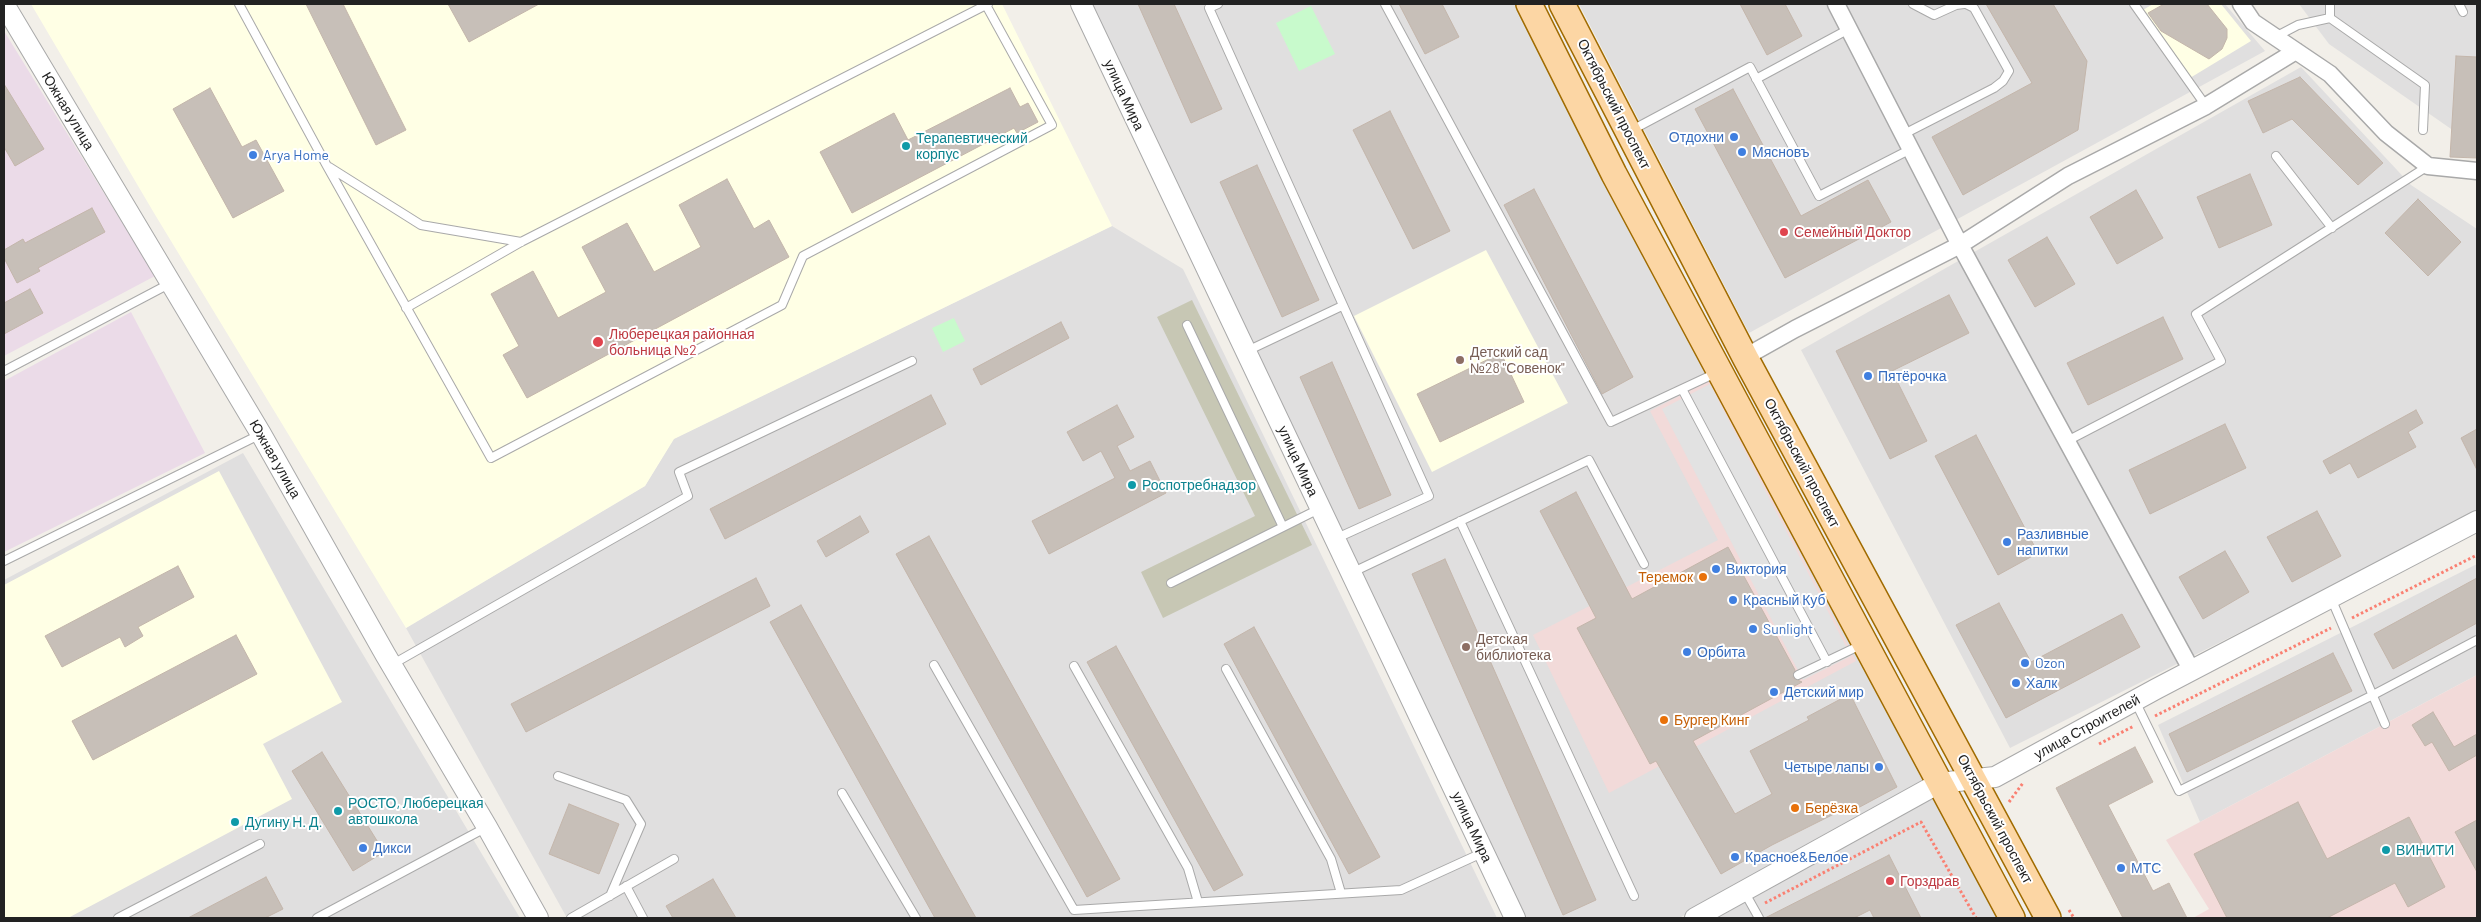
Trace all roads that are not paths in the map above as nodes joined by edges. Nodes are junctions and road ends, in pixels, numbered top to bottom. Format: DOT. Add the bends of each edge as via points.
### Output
graph roads {
  1 [pos="4,4"];
  2 [pos="240,4"];
  3 [pos="987,4"];
  4 [pos="1081,4"];
  5 [pos="1218,4"];
  6 [pos="1385,4"];
  7 [pos="1529,4"];
  8 [pos="1562,4"];
  9 [pos="1836,4"];
  10 [pos="1913,4"];
  11 [pos="1965,4"];
  12 [pos="2134,4"];
  13 [pos="2241,4"];
  14 [pos="2330,4"];
  15 [pos="2459,4"];
  16 [pos="2463,12"];
  17 [pos="2330,18"];
  18 [pos="1849,29"];
  19 [pos="2275,37"];
  20 [pos="2296,51"];
  21 [pos="1756,78"];
  22 [pos="2206,106"];
  23 [pos="2423,130"];
  24 [pos="1629,133"];
  25 [pos="1907,142"];
  26 [pos="2276,156"];
  27 [pos="326,166"];
  28 [pos="2428,166"];
  29 [pos="2477,171"];
  30 [pos="2332,228"];
  31 [pos="521,242"];
  32 [pos="1960,245"];
  33 [pos="171,283"];
  34 [pos="1342,306"];
  35 [pos="406,308"];
  36 [pos="1187,325"];
  37 [pos="1246,351"];
  38 [pos="1746,359"];
  39 [pos="912,362"];
  40 [pos="4,370"];
  41 [pos="1720,371"];
  42 [pos="1682,389"];
  43 [pos="261,434"];
  44 [pos="2067,441"];
  45 [pos="1321,508"];
  46 [pos="1460,521"];
  47 [pos="2477,521"];
  48 [pos="1283,528"];
  49 [pos="1335,539"];
  50 [pos="4,562"];
  51 [pos="1644,564"];
  52 [pos="1352,574"];
  53 [pos="1171,583"];
  54 [pos="2331,598"];
  55 [pos="2477,640"];
  56 [pos="1865,643"];
  57 [pos="1826,662"];
  58 [pos="934,665"];
  59 [pos="392,666"];
  60 [pos="1074,666"];
  61 [pos="1226,669"];
  62 [pos="2192,671"];
  63 [pos="1798,675"];
  64 [pos="2373,695"];
  65 [pos="2134,701"];
  66 [pos="2385,724"];
  67 [pos="558,776"];
  68 [pos="1973,780"];
  69 [pos="1939,783"];
  70 [pos="842,793"];
  71 [pos="487,827"];
  72 [pos="260,844"];
  73 [pos="1484,852"];
  74 [pos="674,858"];
  75 [pos="626,886"];
  76 [pos="1744,891"];
  77 [pos="1341,893"];
  78 [pos="610,896"];
  79 [pos="1634,896"];
  80 [pos="1198,902"];
  81 [pos="118,918"];
  82 [pos="317,918"];
  83 [pos="538,918"];
  84 [pos="571,918"];
  85 [pos="643,918"];
  86 [pos="916,918"];
  87 [pos="1516,918"];
  88 [pos="1695,918"];
  89 [pos="1759,918"];
  90 [pos="2012,918"];
  91 [pos="2048,918"];
  1 -- 33 [label="street, Южная улица"];
  2 -- 27 [label="lane"];
  3 -- 31 [label="lane"];
  3 -- 35 [label="lane" via="1052,125 803,256 782,305 491,458"];
  4 -- 37 [label="street, улица Мира"];
  5 -- 34 [label="lane" via="1209,8"];
  6 -- 42 [label="lane" via="1611,422"];
  7 -- 41 [label="main road" via="1614,174"];
  8 -- 24 [label="main road, Октябрьский проспект"];
  9 -- 18 [label="street"];
  10 -- 11 [label="lane" via="1934,15 1956,4"];
  11 -- 25 [label="lane" via="1974,8 2009,71 2004,81 1994,88"];
  12 -- 22 [label="lane"];
  13 -- 19 [label="street" via="2253,22"];
  14 -- 17 [label="lane"];
  15 -- 16 [label="lane"];
  17 -- 19 [label="lane" via="2298,25"];
  17 -- 23 [label="lane" via="2425,85"];
  18 -- 21 [label="lane"];
  18 -- 25 [label="street"];
  19 -- 20 [label="street"];
  20 -- 22 [label="street"];
  20 -- 28 [label="street" via="2330,74 2386,133"];
  21 -- 24 [label="lane" via="1750,67"];
  21 -- 25 [label="lane" via="1819,196"];
  22 -- 32 [label="street" via="2068,176"];
  24 -- 38 [label="main road, Октябрьский проспект"];
  25 -- 32 [label="street"];
  26 -- 30 [label="lane"];
  27 -- 31 [label="lane" via="421,225"];
  27 -- 35 [label="lane"];
  28 -- 29 [label="street"];
  28 -- 30 [label="lane"];
  30 -- 44 [label="lane" via="2196,314 2221,361"];
  31 -- 35 [label="lane"];
  32 -- 38 [label="street" via="1795,329"];
  32 -- 44 [label="street"];
  33 -- 40 [label="lane"];
  33 -- 43 [label="street, Южная улица"];
  34 -- 37 [label="lane"];
  34 -- 49 [label="lane" via="1429,496"];
  36 -- 48 [label="lane"];
  37 -- 45 [label="street, улица Мира"];
  38 -- 68 [label="main road, Октябрьский проспект"];
  39 -- 59 [label="lane" via="678,472 688,496"];
  41 -- 42 [label="lane"];
  41 -- 56 [label="main road"];
  42 -- 57 [label="lane"];
  43 -- 50 [label="lane"];
  43 -- 59 [label="street, Южная улица"];
  44 -- 62 [label="street"];
  45 -- 48 [label="lane"];
  45 -- 49 [label="street, улица Мира"];
  46 -- 51 [label="lane" via="1589,460"];
  46 -- 52 [label="lane"];
  46 -- 79 [label="lane"];
  47 -- 54 [label="street, улица Строителей"];
  48 -- 53 [label="lane"];
  49 -- 52 [label="street, улица Мира"];
  52 -- 73 [label="street, улица Мира"];
  54 -- 62 [label="street, улица Строителей"];
  54 -- 64 [label="lane"];
  55 -- 64 [label="lane"];
  56 -- 57 [label="lane"];
  56 -- 69 [label="main road"];
  57 -- 63 [label="lane"];
  58 -- 80 [label="lane" via="1074,910"];
  59 -- 71 [label="street, Южная улица"];
  60 -- 80 [label="lane" via="1188,868"];
  61 -- 77 [label="lane" via="1331,858"];
  62 -- 65 [label="street, улица Строителей"];
  64 -- 65 [label="lane" via="2178,792"];
  64 -- 66 [label="lane"];
  65 -- 68 [label="street, улица Строителей" via="1995,777"];
  67 -- 78 [label="lane" via="626,800 641,824"];
  68 -- 69 [label="street, улица Строителей"];
  68 -- 91 [label="main road, Октябрьский проспект"];
  69 -- 76 [label="street, улица Строителей"];
  69 -- 90 [label="main road"];
  70 -- 86 [label="lane"];
  71 -- 82 [label="lane"];
  71 -- 83 [label="street, Южная улица"];
  72 -- 81 [label="lane"];
  73 -- 77 [label="lane" via="1401,890"];
  73 -- 87 [label="street, улица Мира"];
  74 -- 75 [label="lane"];
  75 -- 78 [label="lane"];
  75 -- 85 [label="lane"];
  76 -- 88 [label="street, улица Строителей"];
  76 -- 89 [label="lane"];
  77 -- 80 [label="lane"];
  78 -- 84 [label="lane"];
}
